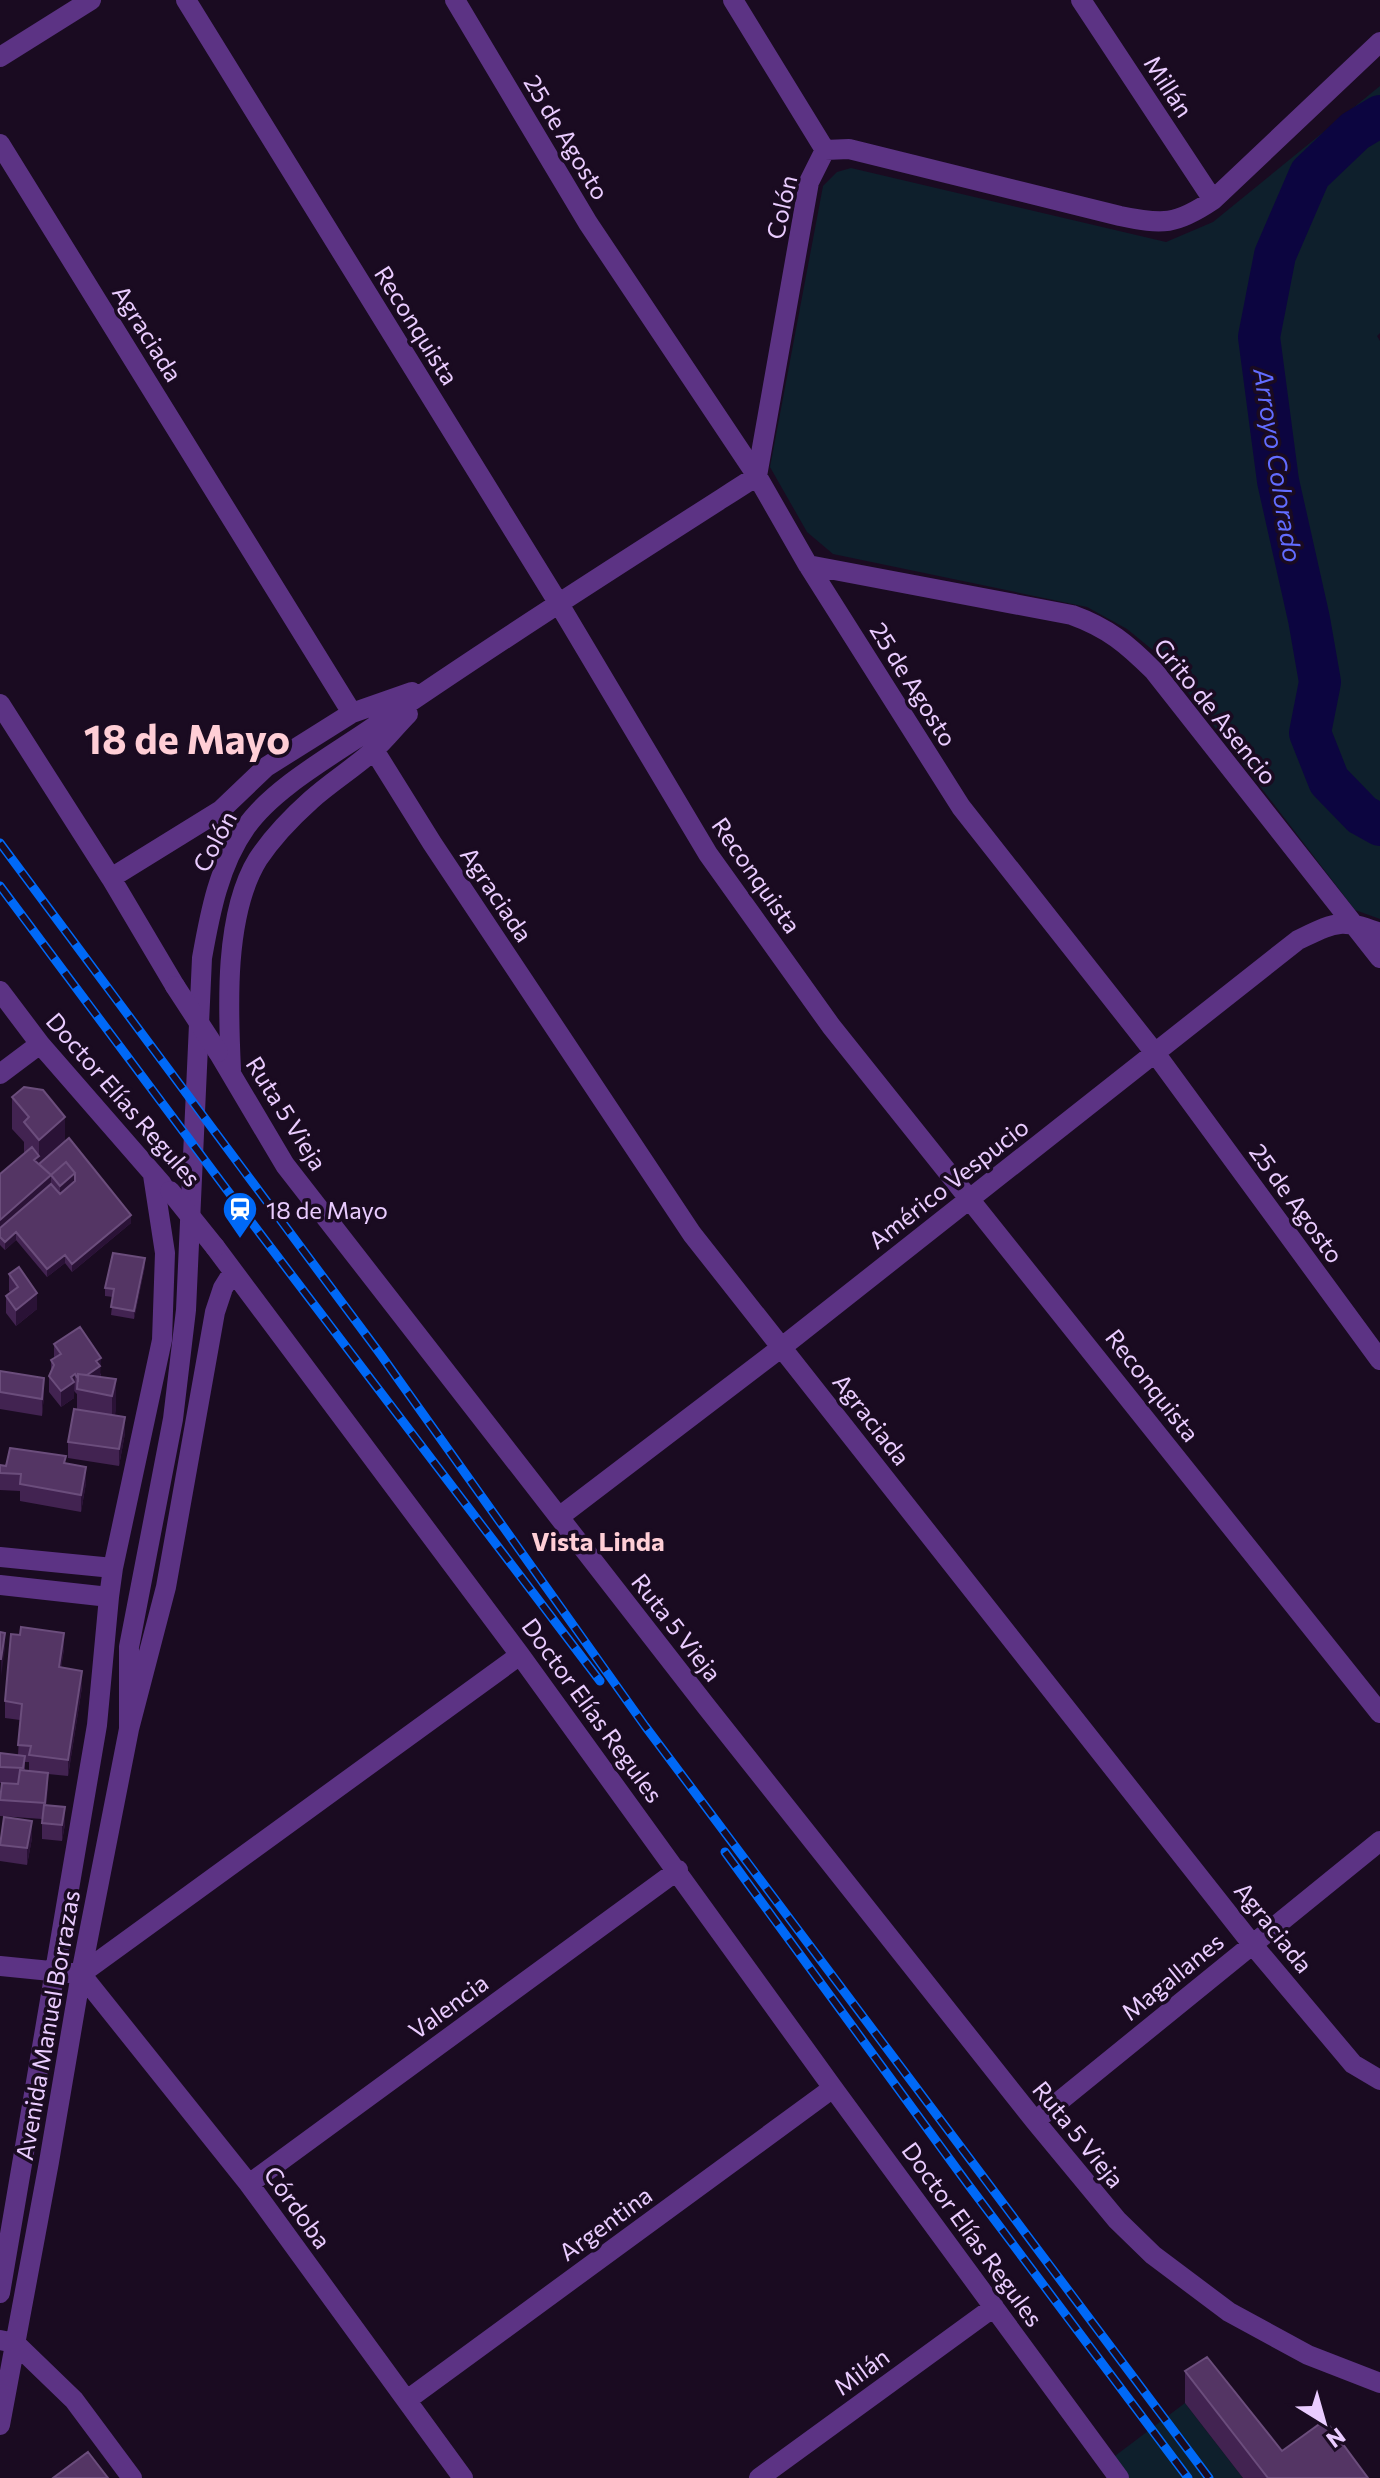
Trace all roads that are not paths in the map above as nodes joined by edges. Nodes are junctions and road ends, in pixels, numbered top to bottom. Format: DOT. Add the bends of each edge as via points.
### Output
graph roads {
  1 [pos="91,0"];
  2 [pos="186,0"];
  3 [pos="455,0"];
  4 [pos="733,0"];
  5 [pos="1081,0"];
  6 [pos="1380,42"];
  7 [pos="0,57"];
  8 [pos="0,144"];
  9 [pos="825,150"];
  10 [pos="1213,200"];
  11 [pos="757,476"];
  12 [pos="808,565"];
  13 [pos="559,604"];
  14 [pos="436,684"];
  15 [pos="0,704"];
  16 [pos="352,713"];
  17 [pos="374,750"];
  18 [pos="111,878"];
  19 [pos="1353,923"];
  20 [pos="1380,933"];
  21 [pos="1380,958"];
  22 [pos="0,991"];
  23 [pos="40,1044"];
  24 [pos="1155,1053"];
  25 [pos="0,1074"];
  26 [pos="231,1074"];
  27 [pos="193,1110"];
  28 [pos="153,1175"];
  29 [pos="971,1198"];
  30 [pos="233,1272"];
  31 [pos="782,1347"];
  32 [pos="1380,1360"];
  33 [pos="559,1517"];
  34 [pos="0,1557"];
  35 [pos="113,1568"];
  36 [pos="0,1585"];
  37 [pos="109,1597"];
  38 [pos="129,1647"];
  39 [pos="520,1655"];
  40 [pos="1380,1713"];
  41 [pos="97,1725"];
  42 [pos="129,1729"];
  43 [pos="1380,1841"];
  44 [pos="678,1870"];
  45 [pos="1252,1944"];
  46 [pos="0,1966"];
  47 [pos="57,1970"];
  48 [pos="81,1974"];
  49 [pos="1380,2080"];
  50 [pos="833,2088"];
  51 [pos="1035,2121"];
  52 [pos="249,2184"];
  53 [pos="0,2293"];
  54 [pos="994,2307"];
  55 [pos="8,2341"];
  56 [pos="1380,2383"];
  57 [pos="407,2400"];
  58 [pos="0,2425"];
  59 [pos="132,2478"];
  60 [pos="463,2478"];
  61 [pos="759,2478"];
  62 [pos="1119,2478"];
  1 -- 7 [label="street"];
  2 -- 13 [label="street, Reconquista"];
  3 -- 11 [label="street, 25 de Agosto" via="588,223"];
  4 -- 9 [label="street"];
  5 -- 10 [label="street, Millán"];
  6 -- 10 [label="street"];
  8 -- 16 [label="street, Agraciada"];
  9 -- 10 [label="street" via="849,149 1152,223 1188,217"];
  9 -- 11 [label="street, Colón" via="809,182"];
  11 -- 12 [label="street, 25 de Agosto"];
  11 -- 13 [label="street, Colón"];
  12 -- 19 [label="street, Grito de Asencio" via="1072,615 1123,641 1154,671"];
  12 -- 24 [label="street, 25 de Agosto" via="961,807"];
  13 -- 14 [label="street, Colón"];
  13 -- 29 [label="street, Reconquista" via="708,854 831,1026"];
  14 -- 16 [label="street, Colón"];
  14 -- 17 [label="street, Colón"];
  14 -- 27 [label="street, Colón" via="279,793 246,826 212,904 202,958"];
  15 -- 18 [label="street, Ruta 5 Vieja"];
  16 -- 18 [label="street, Colón" via="266,767 221,810"];
  17 -- 26 [label="street, Colón" via="311,800 257,860 239,903 234,940 228,1012"];
  17 -- 31 [label="street, Agraciada" via="692,1234"];
  18 -- 26 [label="street, Ruta 5 Vieja, bridge"];
  19 -- 20 [label="street"];
  19 -- 21 [label="street, Grito de Asencio"];
  19 -- 24 [label="street, Américo Vespucio" via="1329,925 1298,940"];
  22 -- 23 [label="street, Doctor Elías Regules"];
  23 -- 25 [label="street"];
  23 -- 28 [label="street, Doctor Elías Regules"];
  24 -- 29 [label="street, Américo Vespucio"];
  24 -- 32 [label="street, 25 de Agosto"];
  26 -- 33 [label="street, Ruta 5 Vieja" via="285,1165"];
  27 -- 38 [label="street, Avenida Manuel Borrazas" via="186,1310 177,1388"];
  28 -- 30 [label="street, Doctor Elías Regules, bridge"];
  28 -- 35 [label="street, Avenida Manuel Borrazas" via="165,1253 162,1340"];
  29 -- 31 [label="street, Américo Vespucio"];
  29 -- 40 [label="street, Reconquista"];
  30 -- 39 [label="street, Doctor Elías Regules"];
  30 -- 42 [label="street, Avenida Manuel Borrazas" via="215,1312 166,1587"];
  31 -- 33 [label="street, Américo Vespucio"];
  31 -- 45 [label="street, Agraciada"];
  33 -- 51 [label="street, Ruta 5 Vieja"];
  34 -- 35 [label="street"];
  35 -- 37 [label="street, Avenida Manuel Borrazas"];
  36 -- 37 [label="street"];
  37 -- 41 [label="street, Avenida Manuel Borrazas"];
  38 -- 41 [label="street, Avenida Manuel Borrazas"];
  38 -- 42 [label="street, Avenida Manuel Borrazas"];
  39 -- 44 [label="street, Doctor Elías Regules"];
  39 -- 48 [label="street"];
  41 -- 47 [label="street, Avenida Manuel Borrazas"];
  42 -- 48 [label="street, Avenida Manuel Borrazas"];
  43 -- 45 [label="street, Magallanes"];
  44 -- 50 [label="street, Doctor Elías Regules"];
  44 -- 52 [label="street, Valencia"];
  45 -- 49 [label="street, Agraciada" via="1353,2064"];
  45 -- 51 [label="street, Magallanes"];
  46 -- 47 [label="street"];
  47 -- 48 [label="street"];
  47 -- 53 [label="street, Avenida Manuel Borrazas"];
  48 -- 52 [label="street, Córdoba"];
  48 -- 55 [label="street, Avenida Manuel Borrazas" via="52,2147"];
  50 -- 54 [label="street, Doctor Elías Regules"];
  50 -- 57 [label="street, Argentina"];
  51 -- 56 [label="street, Ruta 5 Vieja" via="1117,2220 1186,2281 1259,2330"];
  52 -- 57 [label="street, Córdoba"];
  54 -- 61 [label="street, Milán"];
  54 -- 62 [label="street, Doctor Elías Regules"];
  55 -- 58 [label="street, Avenida Manuel Borrazas"];
  55 -- 59 [label="street" via="74,2400"];
  57 -- 60 [label="street, Córdoba"];
}
